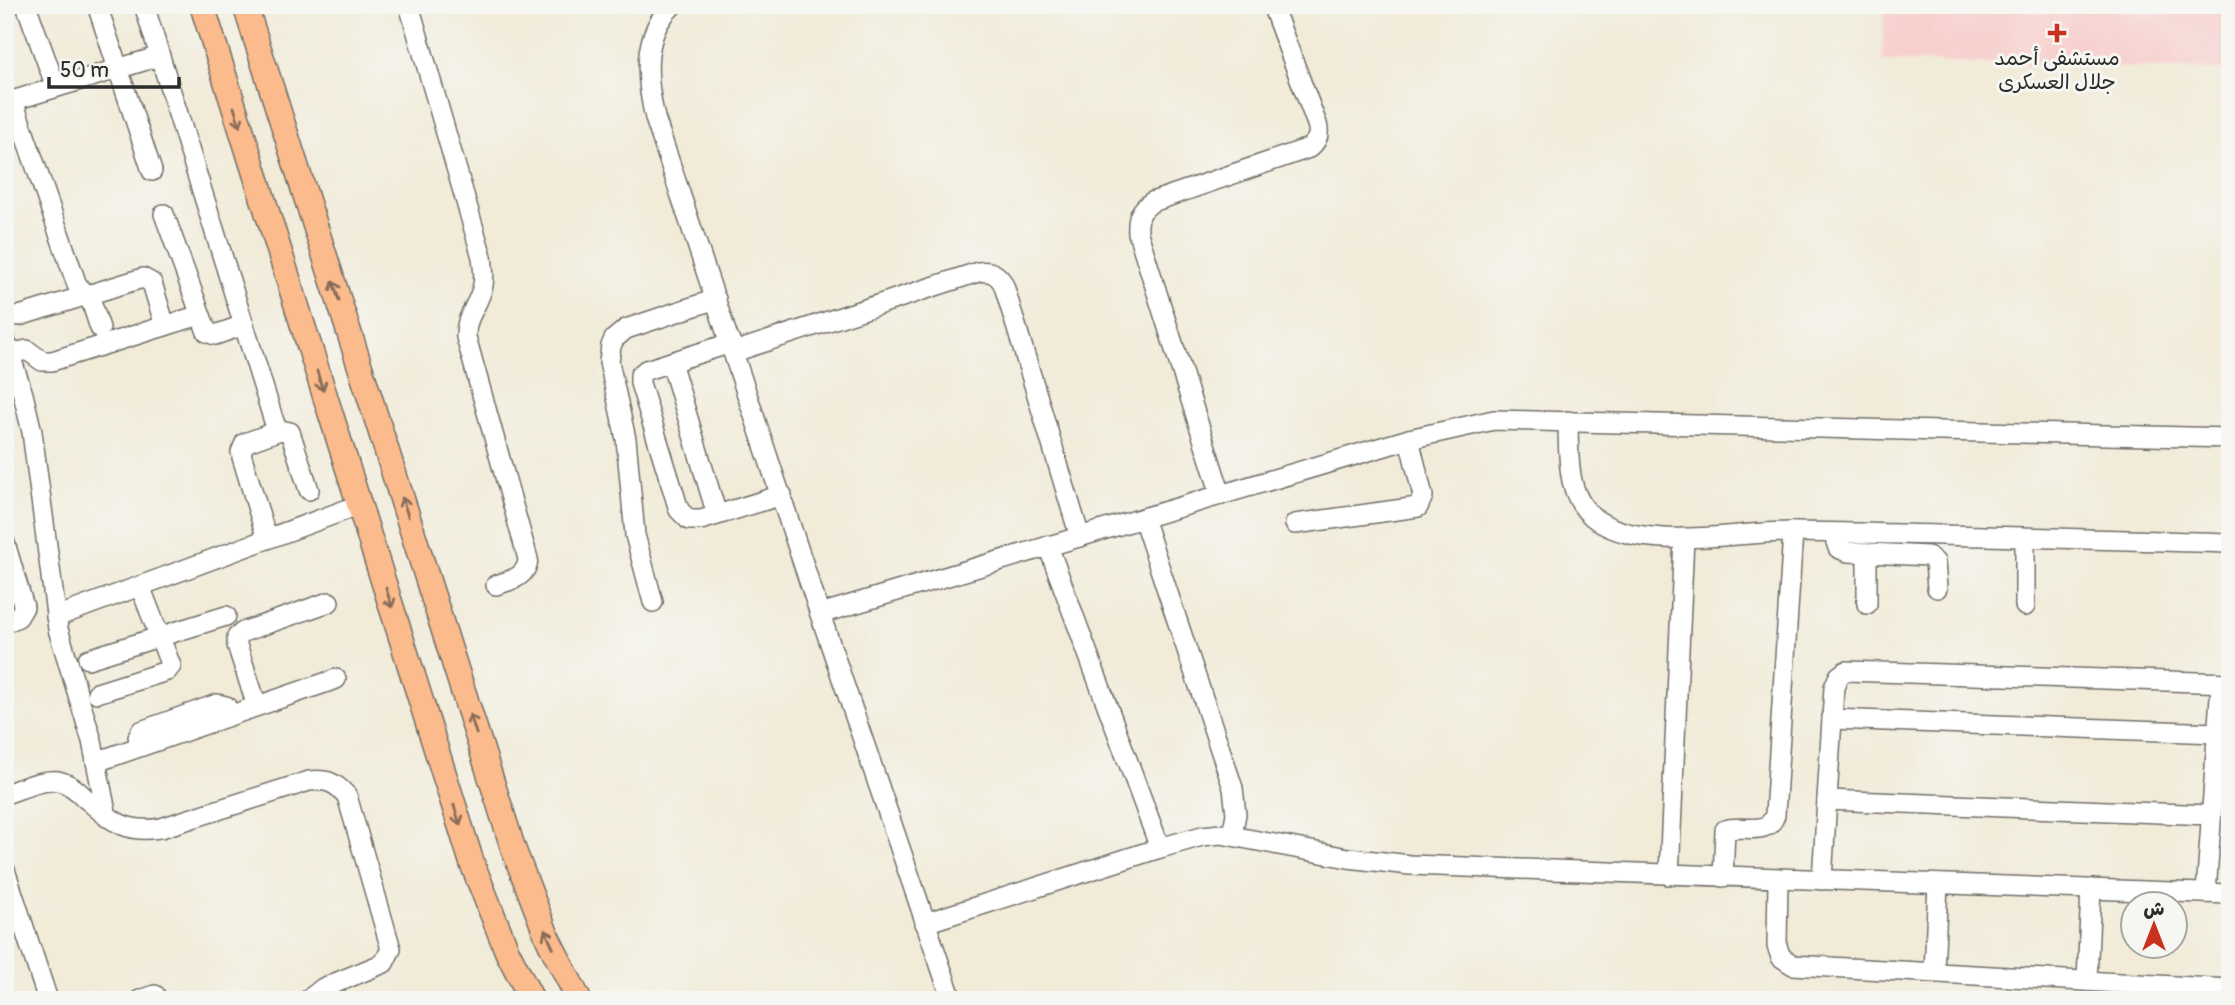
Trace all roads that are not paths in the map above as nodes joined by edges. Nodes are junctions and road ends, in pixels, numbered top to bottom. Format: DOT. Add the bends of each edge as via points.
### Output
graph roads {
  1 [pos="26,5"];
  2 [pos="97,5"];
  3 [pos="144,5"];
  4 [pos="202,5"];
  5 [pos="246,5"];
  6 [pos="409,5"];
  7 [pos="673,5"];
  8 [pos="1272,5"];
  9 [pos="160,56"];
  10 [pos="119,69"];
  11 [pos="56,87"];
  12 [pos="9,102"];
  13 [pos="152,171"];
  14 [pos="164,214"];
  15 [pos="87,295"];
  16 [pos="716,299"];
  17 [pos="200,315"];
  18 [pos="19,316"];
  19 [pos="244,325"];
  20 [pos="165,326"];
  21 [pos="100,328"];
  22 [pos="8,347"];
  23 [pos="732,347"];
  24 [pos="671,362"];
  25 [pos="1568,421"];
  26 [pos="277,431"];
  27 [pos="2230,438"];
  28 [pos="1409,439"];
  29 [pos="309,490"];
  30 [pos="782,495"];
  31 [pos="1221,495"];
  32 [pos="359,505"];
  33 [pos="717,515"];
  34 [pos="1143,518"];
  35 [pos="1295,524"];
  36 [pos="1793,532"];
  37 [pos="1833,533"];
  38 [pos="1080,537"];
  39 [pos="267,538"];
  40 [pos="1684,538"];
  41 [pos="2025,538"];
  42 [pos="5,543"];
  43 [pos="2230,543"];
  44 [pos="1048,546"];
  45 [pos="1867,553"];
  46 [pos="496,585"];
  47 [pos="140,586"];
  48 [pos="1937,588"];
  49 [pos="329,602"];
  50 [pos="653,603"];
  51 [pos="1867,604"];
  52 [pos="2025,606"];
  53 [pos="820,614"];
  54 [pos="226,616"];
  55 [pos="56,617"];
  56 [pos="5,622"];
  57 [pos="160,637"];
  58 [pos="88,659"];
  59 [pos="336,678"];
  60 [pos="2225,683"];
  61 [pos="97,693"];
  62 [pos="257,706"];
  63 [pos="1832,719"];
  64 [pos="2217,733"];
  65 [pos="96,762"];
  66 [pos="5,794"];
  67 [pos="1827,800"];
  68 [pos="2211,815"];
  69 [pos="107,817"];
  70 [pos="1232,835"];
  71 [pos="1160,848"];
  72 [pos="5,870"];
  73 [pos="1669,875"];
  74 [pos="1723,877"];
  75 [pos="1778,879"];
  76 [pos="1822,880"];
  77 [pos="1938,884"];
  78 [pos="2091,889"];
  79 [pos="2206,893"];
  80 [pos="2230,894"];
  81 [pos="925,923"];
  82 [pos="1934,972"];
  83 [pos="2087,981"];
  84 [pos="2230,989"];
  85 [pos="48,1000"];
  86 [pos="308,1000"];
  87 [pos="532,1000"];
  88 [pos="579,1000"];
  89 [pos="952,1000"];
  1 -- 11 [label="lane"];
  2 -- 10 [label="lane"];
  3 -- 9 [label="lane"];
  4 -- 32 [label="main road, one-way"];
  88 -- 5 [label="main road, one-way" via="548,939 513,848"];
  6 -- 46 [label="lane" via="482,257 484,283 465,326 466,337 528,559 523,574"];
  7 -- 16 [label="lane" via="651,41 649,92"];
  8 -- 31 [label="lane" via="1319,130 1315,144 1152,202 1144,207 1137,223"];
  9 -- 10 [label="lane"];
  9 -- 19 [label="lane"];
  10 -- 11 [label="lane"];
  10 -- 13 [label="lane"];
  11 -- 12 [label="lane"];
  12 -- 15 [label="lane" via="77,285"];
  14 -- 17 [label="lane"];
  15 -- 18 [label="lane"];
  15 -- 20 [label="lane" via="147,279"];
  15 -- 21 [label="lane"];
  16 -- 23 [label="lane"];
  16 -- 50 [label="lane" via="626,329 614,339 609,354 626,439 635,535"];
  17 -- 19 [label="lane" via="210,334"];
  17 -- 20 [label="lane"];
  19 -- 26 [label="lane"];
  20 -- 22 [label="lane" via="52,361"];
  22 -- 55 [label="lane" via="32,432"];
  23 -- 24 [label="lane"];
  23 -- 30 [label="lane"];
  23 -- 38 [label="lane" via="978,272 996,274 1004,286"];
  24 -- 33 [label="lane"];
  24 -- 33 [label="lane" via="646,370 640,383 682,514 689,520"];
  25 -- 27 [label="lane"];
  25 -- 28 [label="lane" via="1494,420"];
  25 -- 40 [label="lane" via="1573,484 1588,513 1618,530"];
  26 -- 29 [label="lane" via="292,434"];
  26 -- 39 [label="lane" via="245,443 242,452"];
  28 -- 31 [label="lane"];
  28 -- 35 [label="lane" via="1423,496 1418,507"];
  30 -- 33 [label="lane"];
  30 -- 53 [label="lane"];
  31 -- 34 [label="lane"];
  32 -- 39 [label="lane"];
  32 -- 87 [label="main road, one-way" via="472,863"];
  34 -- 38 [label="lane"];
  34 -- 70 [label="lane" via="1233,788 1236,814"];
  36 -- 37 [label="lane"];
  36 -- 40 [label="lane"];
  36 -- 74 [label="lane" via="1774,815 1765,828 1726,830"];
  37 -- 41 [label="lane"];
  37 -- 45 [label="lane" via="1834,543 1842,551"];
  38 -- 44 [label="lane"];
  39 -- 47 [label="lane"];
  40 -- 73 [label="lane"];
  41 -- 43 [label="lane"];
  41 -- 52 [label="lane"];
  42 -- 56 [label="lane" via="24,607 18,617"];
  44 -- 53 [label="lane"];
  44 -- 71 [label="lane"];
  45 -- 48 [label="lane" via="1928,556 1935,562"];
  45 -- 51 [label="lane"];
  47 -- 55 [label="lane"];
  47 -- 57 [label="lane"];
  49 -- 62 [label="lane" via="237,637"];
  53 -- 81 [label="lane"];
  54 -- 57 [label="lane"];
  55 -- 65 [label="lane"];
  57 -- 58 [label="lane"];
  57 -- 61 [label="lane" via="170,669"];
  59 -- 62 [label="lane"];
  60 -- 63 [label="lane" via="1854,669 1836,681"];
  60 -- 64 [label="lane"];
  62 -- 65 [label="lane" via="229,715 223,705 141,731 141,746"];
  63 -- 64 [label="lane"];
  63 -- 67 [label="lane"];
  64 -- 68 [label="lane"];
  65 -- 69 [label="lane"];
  66 -- 69 [label="lane" via="58,781 75,788"];
  67 -- 68 [label="lane"];
  67 -- 76 [label="lane"];
  68 -- 79 [label="lane"];
  69 -- 86 [label="lane" via="144,831 309,781 325,779 337,784 347,796 391,949 384,963 323,988"];
  70 -- 71 [label="lane" via="1202,836"];
  70 -- 73 [label="lane" via="1385,863"];
  71 -- 81 [label="lane"];
  72 -- 85 [label="lane"];
  73 -- 74 [label="lane"];
  74 -- 75 [label="lane"];
  75 -- 76 [label="lane"];
  75 -- 82 [label="lane" via="1777,946 1787,962"];
  76 -- 77 [label="lane"];
  77 -- 78 [label="lane"];
  77 -- 82 [label="lane"];
  78 -- 79 [label="lane"];
  78 -- 83 [label="lane"];
  79 -- 80 [label="lane"];
  81 -- 89 [label="lane"];
  82 -- 83 [label="lane"];
  83 -- 84 [label="lane"];
}
